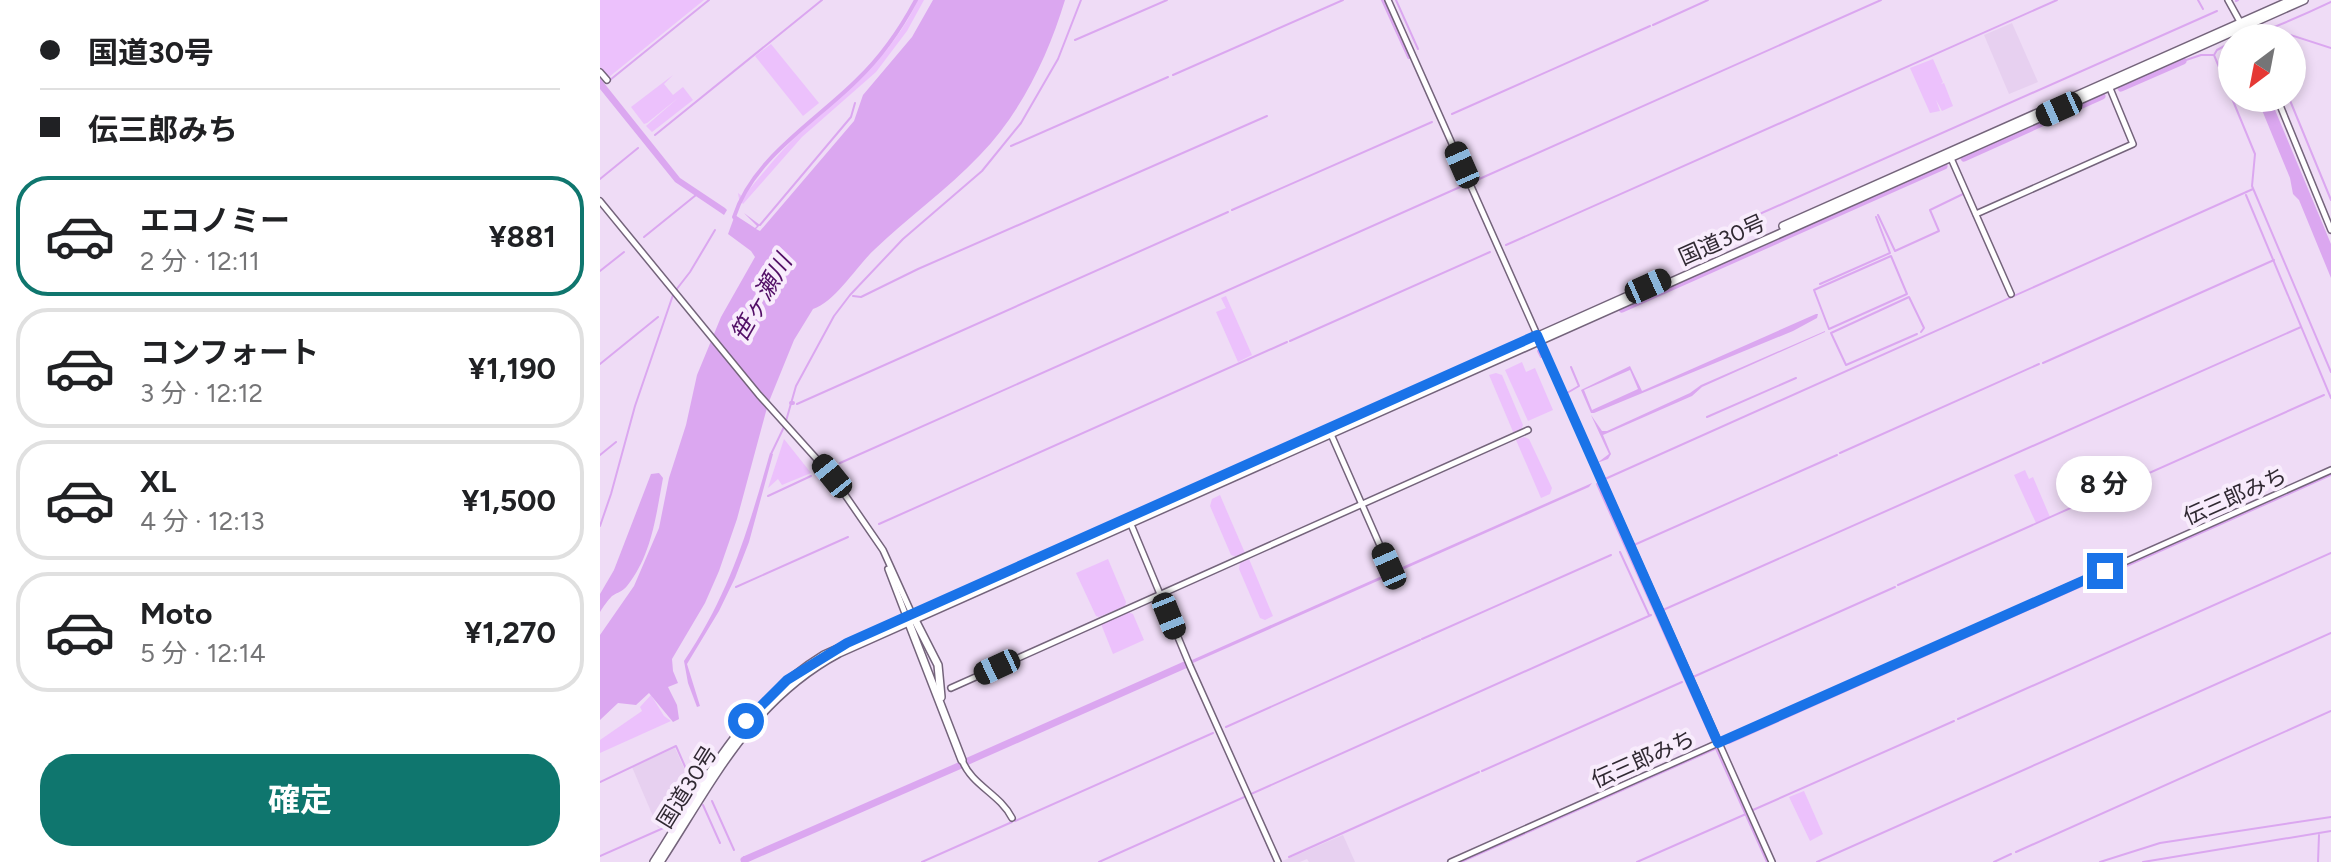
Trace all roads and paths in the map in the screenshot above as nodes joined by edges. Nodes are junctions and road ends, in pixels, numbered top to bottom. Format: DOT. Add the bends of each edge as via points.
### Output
graph roads {
  1 [pos="1388,0"];
  2 [pos="2228,0"];
  3 [pos="2292,0"];
  4 [pos="2304,0"];
  5 [pos="2240,24"];
  6 [pos="2245,24"];
  7 [pos="2246,24"];
  8 [pos="2218,37"];
  9 [pos="600,72"];
  10 [pos="607,80"];
  11 [pos="2108,84"];
  12 [pos="2283,112"];
  13 [pos="1950,155"];
  14 [pos="600,201"];
  15 [pos="1976,214"];
  16 [pos="2331,230"];
  17 [pos="2011,294"];
  18 [pos="1538,338"];
  19 [pos="1528,430"];
  20 [pos="1330,431"];
  21 [pos="2331,470"];
  22 [pos="1362,505"];
  23 [pos="1130,520"];
  24 [pos="1389,566"];
  25 [pos="1161,595"];
  26 [pos="911,618"];
  27 [pos="951,688"];
  28 [pos="1716,744"];
  29 [pos="962,760"];
  30 [pos="1012,818"];
  31 [pos="654,862"];
  32 [pos="660,862"];
  33 [pos="1278,862"];
  34 [pos="1451,862"];
  35 [pos="1772,862"];
  1 -- 18 [label="street"];
  2 -- 5 [label="street"];
  3 -- 6 [label="highway, 国道30号"];
  4 -- 7 [label="highway, 国道30号"];
  8 -- 11 [label="highway, 国道30号"];
  9 -- 10 [label="street"];
  11 -- 13 [label="highway, 国道30号"];
  11 -- 15 [label="street" via="2132,145"];
  12 -- 16 [label="street"];
  13 -- 15 [label="street"];
  13 -- 18 [label="highway, 国道30号"];
  14 -- 26 [label="street" via="844,491 875,540"];
  15 -- 17 [label="street"];
  18 -- 20 [label="highway, 国道30号"];
  18 -- 28 [label="street"];
  19 -- 22 [label="street"];
  20 -- 22 [label="street"];
  20 -- 23 [label="highway, 国道30号"];
  21 -- 28 [label="street, 伝三郎みち"];
  22 -- 24 [label="street"];
  22 -- 25 [label="street"];
  23 -- 25 [label="street"];
  23 -- 26 [label="highway, 国道30号"];
  25 -- 27 [label="street"];
  25 -- 33 [label="street"];
  26 -- 29 [label="highway" via="938,665 944,713"];
  26 -- 31 [label="highway, 国道30号" via="824,655 768,697 729,744"];
  26 -- 32 [label="highway, 国道30号" via="826,660 771,702 734,746"];
  28 -- 34 [label="street, 伝三郎みち"];
  28 -- 35 [label="street"];
  29 -- 30 [label="street" via="973,780 999,799"];
}
